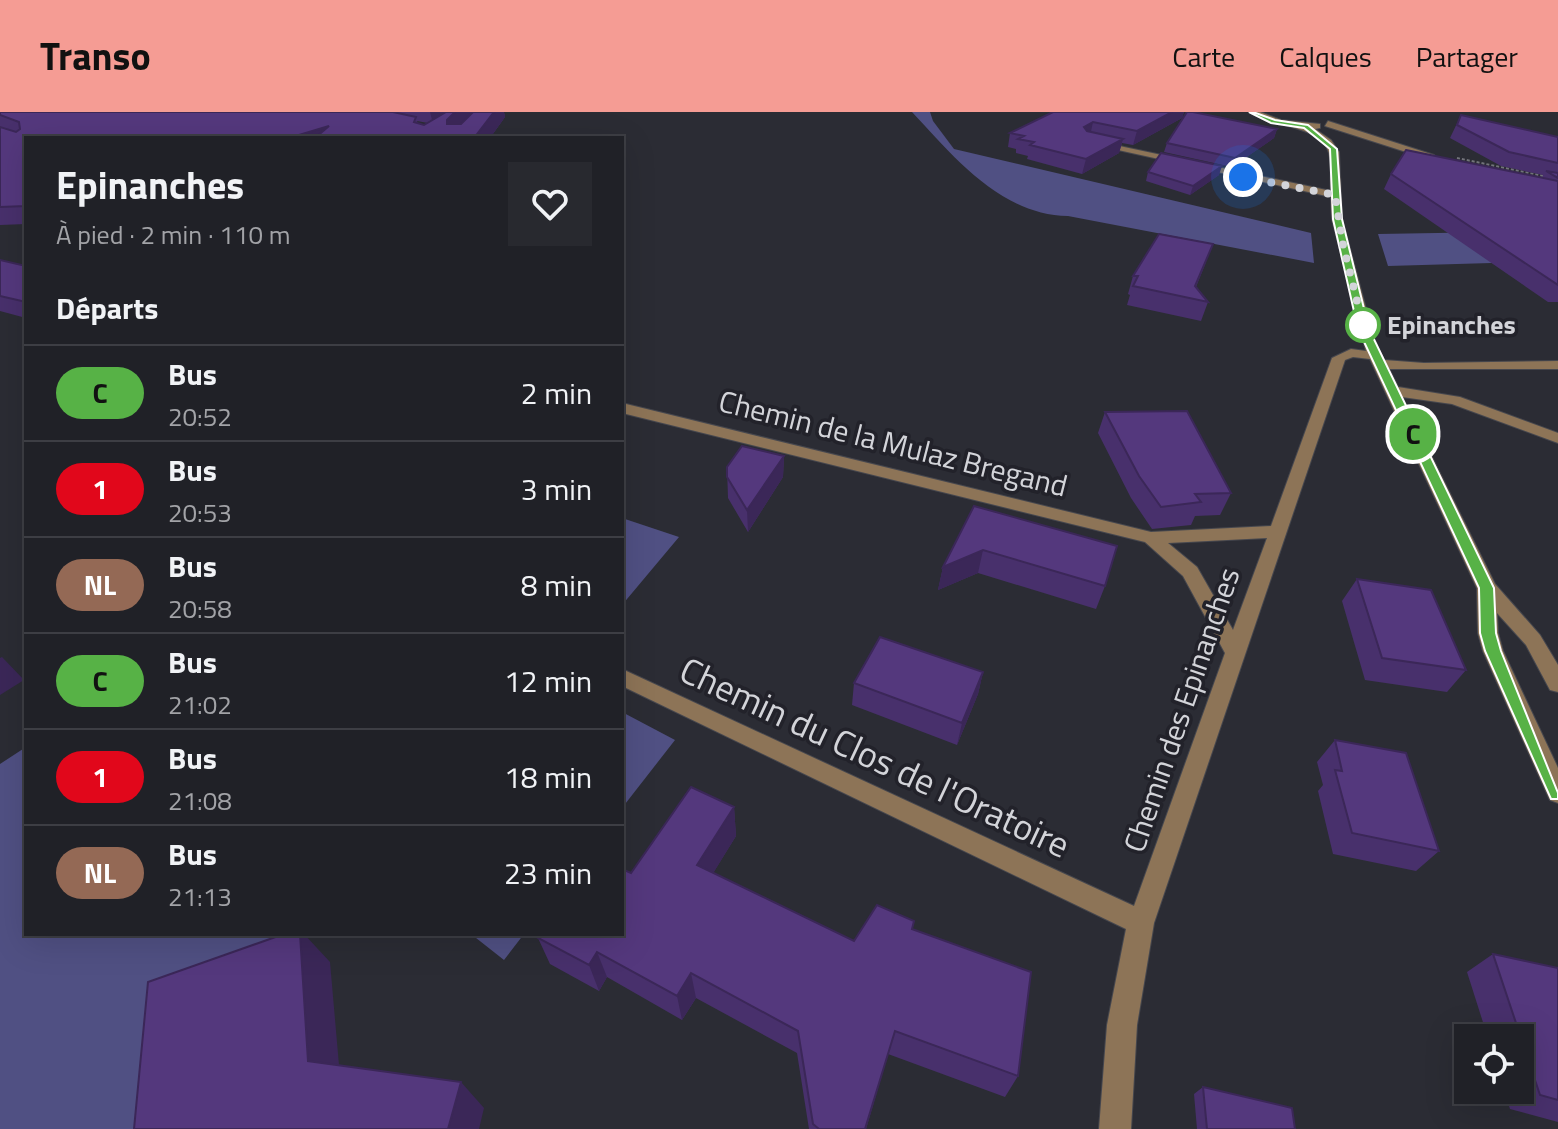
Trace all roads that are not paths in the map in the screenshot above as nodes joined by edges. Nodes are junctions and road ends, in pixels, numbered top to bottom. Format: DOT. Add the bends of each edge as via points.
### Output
graph roads {
  1 [pos="1253,112"];
  2 [pos="1330,112"];
  3 [pos="1328,124"];
  4 [pos="1306,126"];
  5 [pos="1089,142"];
  6 [pos="1437,158"];
  7 [pos="1335,195"];
  8 [pos="1377,360"];
  9 [pos="1558,365"];
  10 [pos="1393,391"];
  11 [pos="624,408"];
  12 [pos="1558,438"];
  13 [pos="1278,532"];
  14 [pos="1151,538"];
  15 [pos="1487,588"];
  16 [pos="1236,653"];
  17 [pos="624,678"];
  18 [pos="1558,684"];
  19 [pos="1558,793"];
  20 [pos="1141,923"];
  21 [pos="1115,1129"];
  1 -- 4 [label="street" via="1273,122"];
  2 -- 3 [label="street" via="1336,121"];
  3 -- 4 [label="street"];
  3 -- 6 [label="street"];
  4 -- 7 [label="street" via="1333,149"];
  5 -- 7 [label="street"];
  7 -- 8 [label="street" via="1361,319"];
  8 -- 9 [label="street" via="1424,367"];
  8 -- 10 [label="street"];
  8 -- 13 [label="street, Chemin des Epinanches" via="1351,353 1339,358"];
  10 -- 12 [label="street" via="1455,400"];
  10 -- 15 [label="street"];
  11 -- 14 [label="street, Chemin de la Mulaz Bregand"];
  13 -- 14 [label="street, Chemin de la Mulaz Bregand"];
  13 -- 16 [label="street, Chemin des Epinanches"];
  14 -- 16 [label="street, Chemin de la Mulaz Bregand" via="1190,572"];
  15 -- 18 [label="street" via="1533,640"];
  15 -- 19 [label="street" via="1493,651"];
  16 -- 20 [label="street, Chemin des Epinanches"];
  17 -- 20 [label="street, Chemin du Clos de l'Oratoire"];
  20 -- 21 [label="street, Chemin des Epinanches" via="1125,985"];
}
